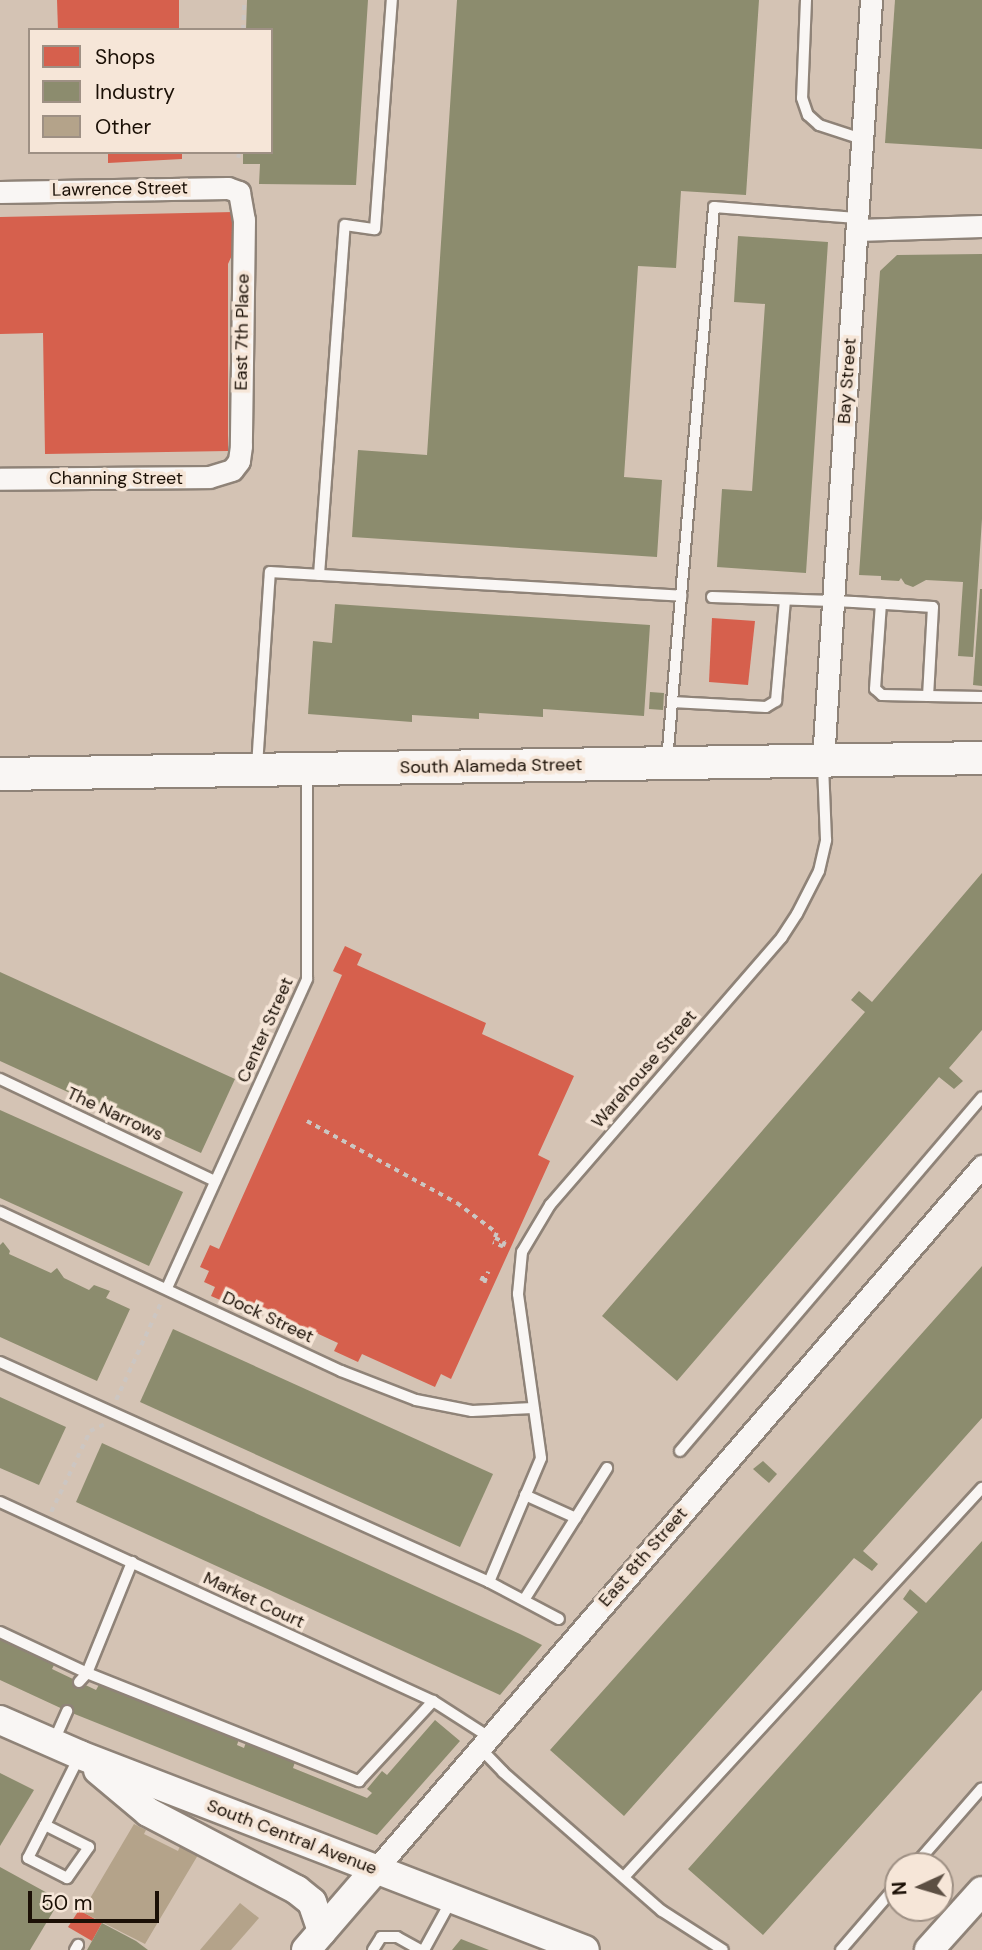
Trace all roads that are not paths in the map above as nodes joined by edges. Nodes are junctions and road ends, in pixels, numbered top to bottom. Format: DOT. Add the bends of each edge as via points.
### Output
graph roads {
  1 [pos="392,0"];
  2 [pos="806,0"];
  3 [pos="871,0"];
  4 [pos="862,139"];
  5 [pos="0,192"];
  6 [pos="239,192"];
  7 [pos="857,224"];
  8 [pos="982,226"];
  9 [pos="232,470"];
  10 [pos="0,479"];
  11 [pos="319,575"];
  12 [pos="681,596"];
  13 [pos="712,597"];
  14 [pos="785,600"];
  15 [pos="833,601"];
  16 [pos="881,604"];
  17 [pos="928,696"];
  18 [pos="982,697"];
  19 [pos="672,702"];
  20 [pos="982,758"];
  21 [pos="822,761"];
  22 [pos="667,764"];
  23 [pos="307,769"];
  24 [pos="257,770"];
  25 [pos="0,774"];
  26 [pos="0,1079"];
  27 [pos="982,1097"];
  28 [pos="978,1111"];
  29 [pos="982,1166"];
  30 [pos="215,1181"];
  31 [pos="0,1212"];
  32 [pos="167,1288"];
  33 [pos="0,1362"];
  34 [pos="533,1408"];
  35 [pos="680,1451"];
  36 [pos="607,1468"];
  37 [pos="982,1488"];
  38 [pos="525,1495"];
  39 [pos="0,1502"];
  40 [pos="576,1518"];
  41 [pos="132,1562"];
  42 [pos="489,1582"];
  43 [pos="524,1600"];
  44 [pos="559,1619"];
  45 [pos="0,1632"];
  46 [pos="87,1673"];
  47 [pos="79,1682"];
  48 [pos="433,1701"];
  49 [pos="67,1711"];
  50 [pos="0,1720"];
  51 [pos="53,1743"];
  52 [pos="485,1743"];
  53 [pos="80,1755"];
  54 [pos="982,1788"];
  55 [pos="45,1825"];
  56 [pos="926,1852"];
  57 [pos="375,1870"];
  58 [pos="624,1877"];
  59 [pos="982,1891"];
  60 [pos="452,1899"];
  61 [pos="884,1900"];
  62 [pos="316,1942"];
  63 [pos="547,1943"];
  64 [pos="373,1950"];
  65 [pos="422,1950"];
  66 [pos="585,1950"];
  67 [pos="723,1950"];
  68 [pos="841,1950"];
  69 [pos="929,1950"];
  1 -- 11 [label="lane" via="375,229 345,225"];
  2 -- 4 [label="lane" via="802,98 808,115 819,125"];
  3 -- 4 [label="street, Bay Street"];
  4 -- 7 [label="street, Bay Street"];
  5 -- 6 [label="street, Lawrence Street" via="214,188"];
  6 -- 9 [label="street, East 7th Place" via="244,220 241,446"];
  7 -- 8 [label="street"];
  7 -- 12 [label="lane" via="714,206"];
  7 -- 15 [label="street, Bay Street"];
  9 -- 10 [label="street, Channing Street" via="209,477"];
  11 -- 12 [label="lane"];
  11 -- 24 [label="lane" via="270,572"];
  12 -- 19 [label="lane"];
  13 -- 14 [label="lane"];
  14 -- 15 [label="lane"];
  14 -- 19 [label="lane" via="776,701 766,707"];
  15 -- 16 [label="lane"];
  15 -- 21 [label="street, Bay Street"];
  16 -- 17 [label="lane" via="875,689 882,695"];
  16 -- 17 [label="lane" via="933,607"];
  17 -- 18 [label="lane"];
  19 -- 22 [label="lane"];
  20 -- 21 [label="main road, South Alameda Street"];
  21 -- 22 [label="main road, South Alameda Street"];
  21 -- 34 [label="lane, Warehouse Street" via="826,840 819,871 797,914 550,1205 522,1252 518,1294"];
  22 -- 23 [label="main road, South Alameda Street"];
  23 -- 24 [label="main road, South Alameda Street"];
  23 -- 30 [label="lane, Center Street" via="307,979"];
  24 -- 25 [label="main road, South Alameda Street"];
  26 -- 30 [label="lane, The Narrows"];
  27 -- 28 [label="lane"];
  28 -- 35 [label="lane"];
  29 -- 52 [label="street, East 8th Street"];
  30 -- 32 [label="lane, Center Street"];
  31 -- 32 [label="lane, Dock Street"];
  32 -- 34 [label="lane, Dock Street" via="341,1371 416,1400 472,1412"];
  33 -- 42 [label="lane" via="113,1407"];
  34 -- 38 [label="lane, Warehouse Street" via="541,1458"];
  36 -- 40 [label="lane"];
  37 -- 58 [label="lane"];
  38 -- 40 [label="lane"];
  38 -- 42 [label="lane, Warehouse Street"];
  39 -- 41 [label="lane, Market Court"];
  40 -- 43 [label="lane"];
  41 -- 46 [label="lane"];
  41 -- 48 [label="lane, Market Court"];
  42 -- 43 [label="lane"];
  43 -- 44 [label="lane"];
  45 -- 46 [label="lane"];
  46 -- 47 [label="lane"];
  46 -- 48 [label="lane" via="359,1781"];
  48 -- 52 [label="lane, Market Court"];
  49 -- 51 [label="lane"];
  50 -- 51 [label="main road, South Central Avenue"];
  51 -- 53 [label="main road, South Central Avenue"];
  52 -- 57 [label="street, East 8th Street"];
  52 -- 58 [label="lane, Market Court" via="503,1772"];
  53 -- 55 [label="lane"];
  53 -- 57 [label="main road, South Central Avenue"];
  53 -- 62 [label="main road" via="148,1812 297,1890 312,1902"];
  54 -- 56 [label="lane"];
  55 -- 55 [label="lane" via="28,1858 67,1878 89,1847"];
  57 -- 60 [label="main road, South Central Avenue"];
  57 -- 62 [label="main road, East 8th Street"];
  58 -- 67 [label="lane, Market Court" via="662,1911"];
  59 -- 69 [label="main road"];
  60 -- 63 [label="main road, South Central Avenue"];
  60 -- 65 [label="lane"];
  61 -- 68 [label="lane"];
  63 -- 66 [label="main road, South Central Avenue"];
  64 -- 65 [label="lane" via="381,1937 397,1937"];
}
